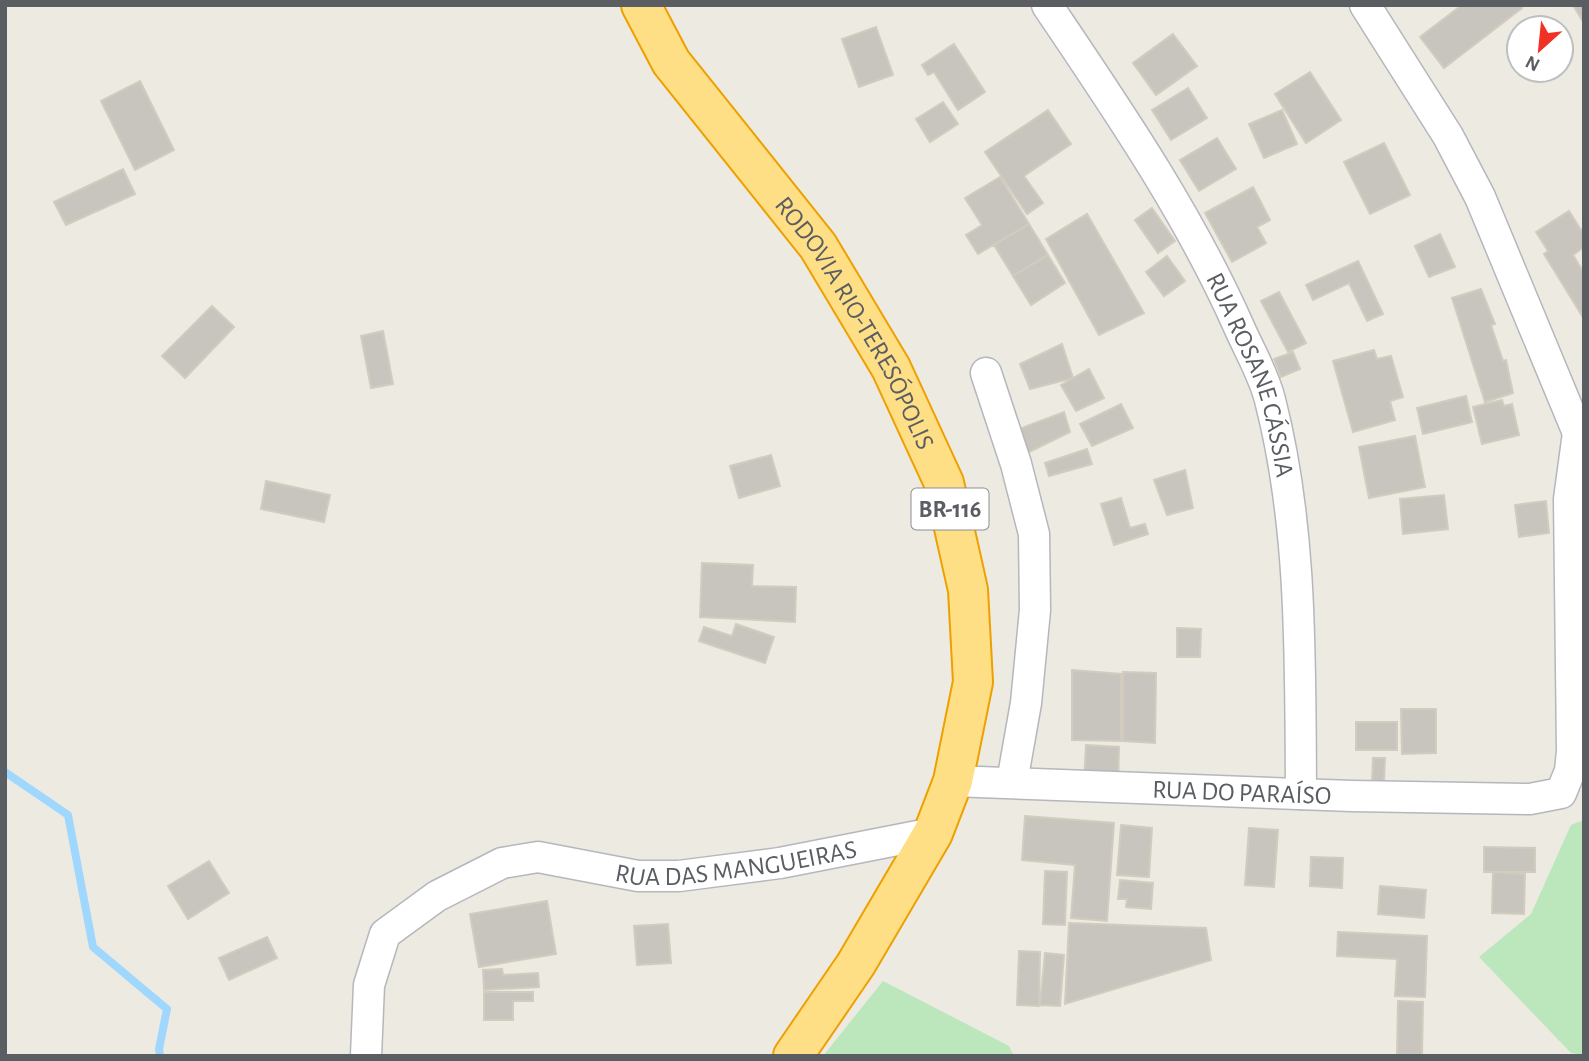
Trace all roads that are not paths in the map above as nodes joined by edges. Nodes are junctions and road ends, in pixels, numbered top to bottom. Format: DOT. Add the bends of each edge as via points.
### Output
graph roads {
  1 [pos="641,5"];
  2 [pos="1047,5"];
  3 [pos="1366,5"];
  4 [pos="986,373"];
  5 [pos="1581,428"];
  6 [pos="953,781"];
  7 [pos="1012,782"];
  8 [pos="1301,794"];
  9 [pos="933,832"];
  10 [pos="366,1056"];
  11 [pos="793,1056"];
  1 -- 6 [label="highway, RODOVIA RIO-TERESÓPOLIS / BR-116" via="671,62 818,246 891,368 944,483 968,590 973,682"];
  2 -- 8 [label="street, RUA ROSANE CÁSSIA" via="1150,159 1214,271 1270,398 1299,597"];
  3 -- 5 [label="street" via="1448,136 1480,197"];
  4 -- 7 [label="street" via="1034,534 1035,610"];
  5 -- 8 [label="street, RUA DO PARAÍSO" via="1569,499 1570,771 1561,793 1530,799"];
  6 -- 7 [label="street, RUA DO PARAÍSO"];
  6 -- 9 [label="highway, RODOVIA RIO-TERESÓPOLIS / BR-116"];
  7 -- 8 [label="street, RUA DO PARAÍSO"];
  9 -- 10 [label="street, RUA DAS MANGUEIRAS" via="768,865 679,876 638,876 538,857 502,863 437,896 385,934 369,985"];
  9 -- 11 [label="highway, RODOVIA RIO-TERESÓPOLIS / BR-116" via="856,964"];
}
